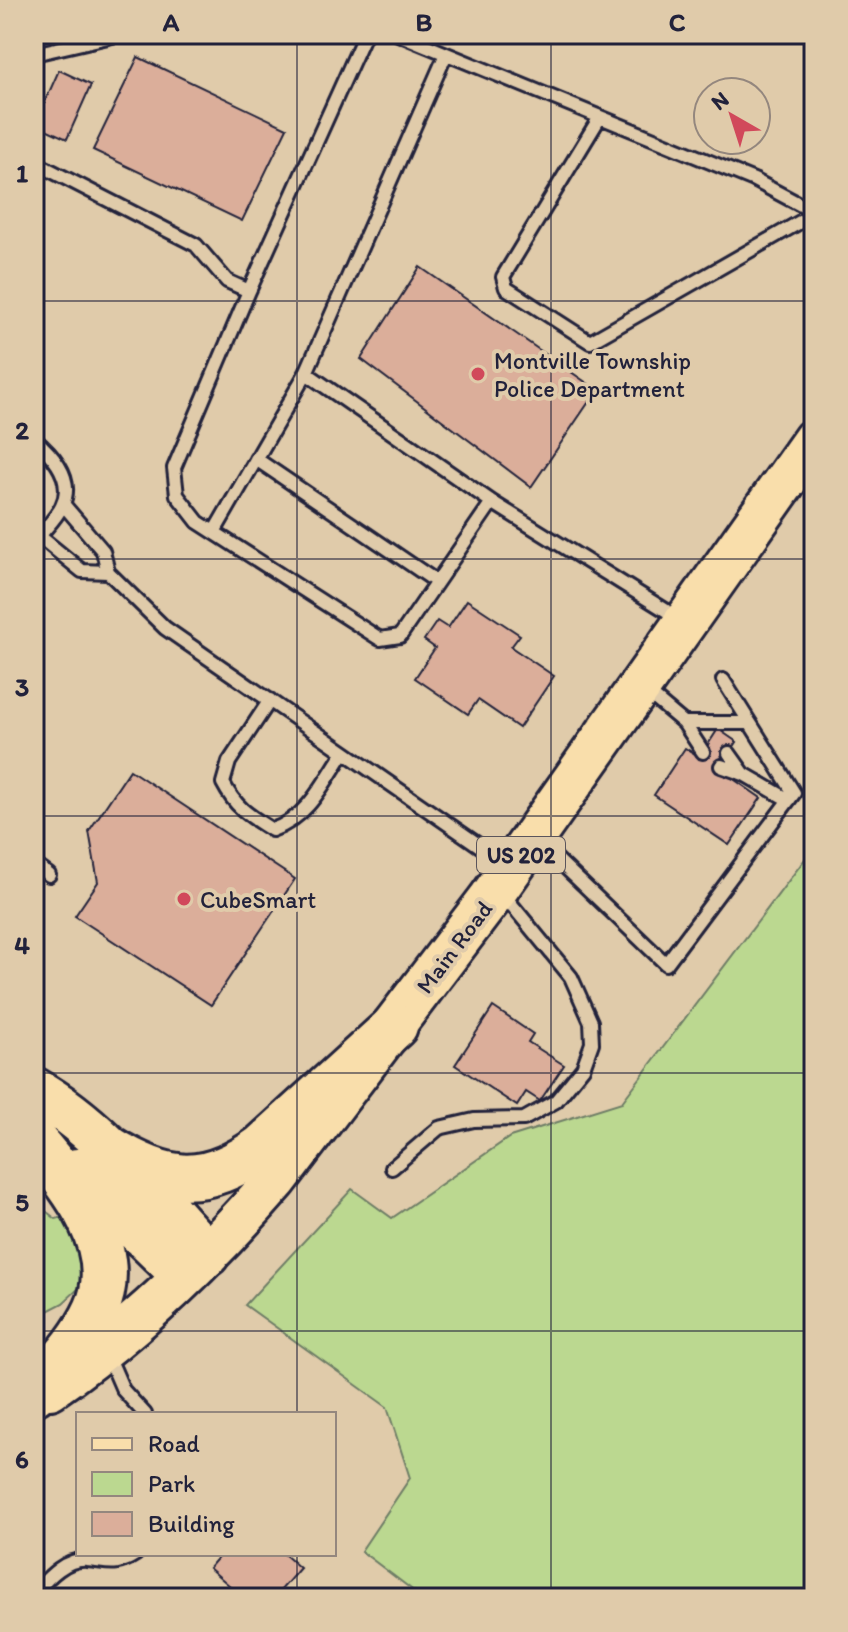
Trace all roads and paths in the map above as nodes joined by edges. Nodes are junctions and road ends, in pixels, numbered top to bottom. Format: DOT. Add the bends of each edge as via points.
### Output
graph roads {
  1 [pos="121,34"];
  2 [pos="365,34"];
  3 [pos="398,34"];
  4 [pos="34,54"];
  5 [pos="446,54"];
  6 [pos="600,117"];
  7 [pos="34,162"];
  8 [pos="814,213"];
  9 [pos="249,291"];
  10 [pos="306,373"];
  11 [pos="34,439"];
  12 [pos="814,440"];
  13 [pos="256,459"];
  14 [pos="492,502"];
  15 [pos="63,504"];
  16 [pos="214,532"];
  17 [pos="36,540"];
  18 [pos="108,572"];
  19 [pos="437,582"];
  20 [pos="685,622"];
  21 [pos="723,680"];
  22 [pos="640,687"];
  23 [pos="270,700"];
  24 [pos="684,723"];
  25 [pos="750,723"];
  26 [pos="706,747"];
  27 [pos="344,752"];
  28 [pos="729,753"];
  29 [pos="721,766"];
  30 [pos="744,774"];
  31 [pos="789,800"];
  32 [pos="34,864"];
  33 [pos="515,864"];
  34 [pos="49,875"];
  35 [pos="395,1026"];
  36 [pos="34,1090"];
  37 [pos="34,1139"];
  38 [pos="107,1147"];
  39 [pos="392,1168"];
  40 [pos="196,1264"];
  41 [pos="104,1347"];
  42 [pos="34,1396"];
  43 [pos="143,1412"];
  44 [pos="132,1556"];
  45 [pos="34,1593"];
  1 -- 4 [label="lane"];
  2 -- 9 [label="lane"];
  3 -- 5 [label="lane"];
  5 -- 6 [label="lane"];
  5 -- 10 [label="lane"];
  6 -- 8 [label="lane" via="754,180"];
  6 -- 8 [label="lane" via="503,277 506,288 590,342"];
  7 -- 9 [label="lane" via="196,245 227,281"];
  9 -- 16 [label="lane" via="174,468 177,495 198,522"];
  10 -- 13 [label="lane"];
  10 -- 14 [label="lane"];
  11 -- 15 [label="lane" via="65,477"];
  12 -- 20 [label="main road, Main Road / US 202"];
  13 -- 16 [label="lane"];
  13 -- 19 [label="lane"];
  14 -- 19 [label="lane"];
  14 -- 20 [label="lane"];
  15 -- 17 [label="lane"];
  15 -- 18 [label="lane" via="103,551"];
  16 -- 19 [label="lane" via="380,639 400,636"];
  17 -- 18 [label="lane" via="82,571"];
  18 -- 23 [label="lane" via="165,628"];
  20 -- 22 [label="main road, Main Road / US 202"];
  21 -- 25 [label="lane"];
  22 -- 24 [label="lane"];
  22 -- 33 [label="main road, Main Road / US 202"];
  23 -- 27 [label="lane"];
  23 -- 27 [label="lane" via="229,762 223,783 245,813 272,830 287,825 305,810"];
  24 -- 25 [label="lane"];
  24 -- 26 [label="lane"];
  25 -- 31 [label="lane" via="794,793"];
  27 -- 33 [label="lane"];
  28 -- 30 [label="lane"];
  29 -- 30 [label="lane"];
  30 -- 31 [label="lane"];
  31 -- 33 [label="lane" via="666,964"];
  32 -- 34 [label="lane"];
  33 -- 35 [label="main road, Main Road / US 202"];
  33 -- 39 [label="lane" via="591,1022 592,1043 583,1068 556,1101 524,1119 474,1120 439,1128"];
  35 -- 38 [label="highway" via="262,1147 220,1172 174,1177"];
  35 -- 40 [label="main road, Main Road / US 202" via="276,1180"];
  36 -- 38 [label="highway"];
  37 -- 40 [label="highway"];
  37 -- 42 [label="highway" via="96,1231 104,1281 86,1329"];
  38 -- 40 [label="highway"];
  40 -- 41 [label="main road, Main Road / US 202"];
  41 -- 42 [label="main road, Main Road / US 202"];
  41 -- 43 [label="lane" via="123,1390"];
  44 -- 45 [label="lane" via="120,1563 84,1559 64,1566"];
}
